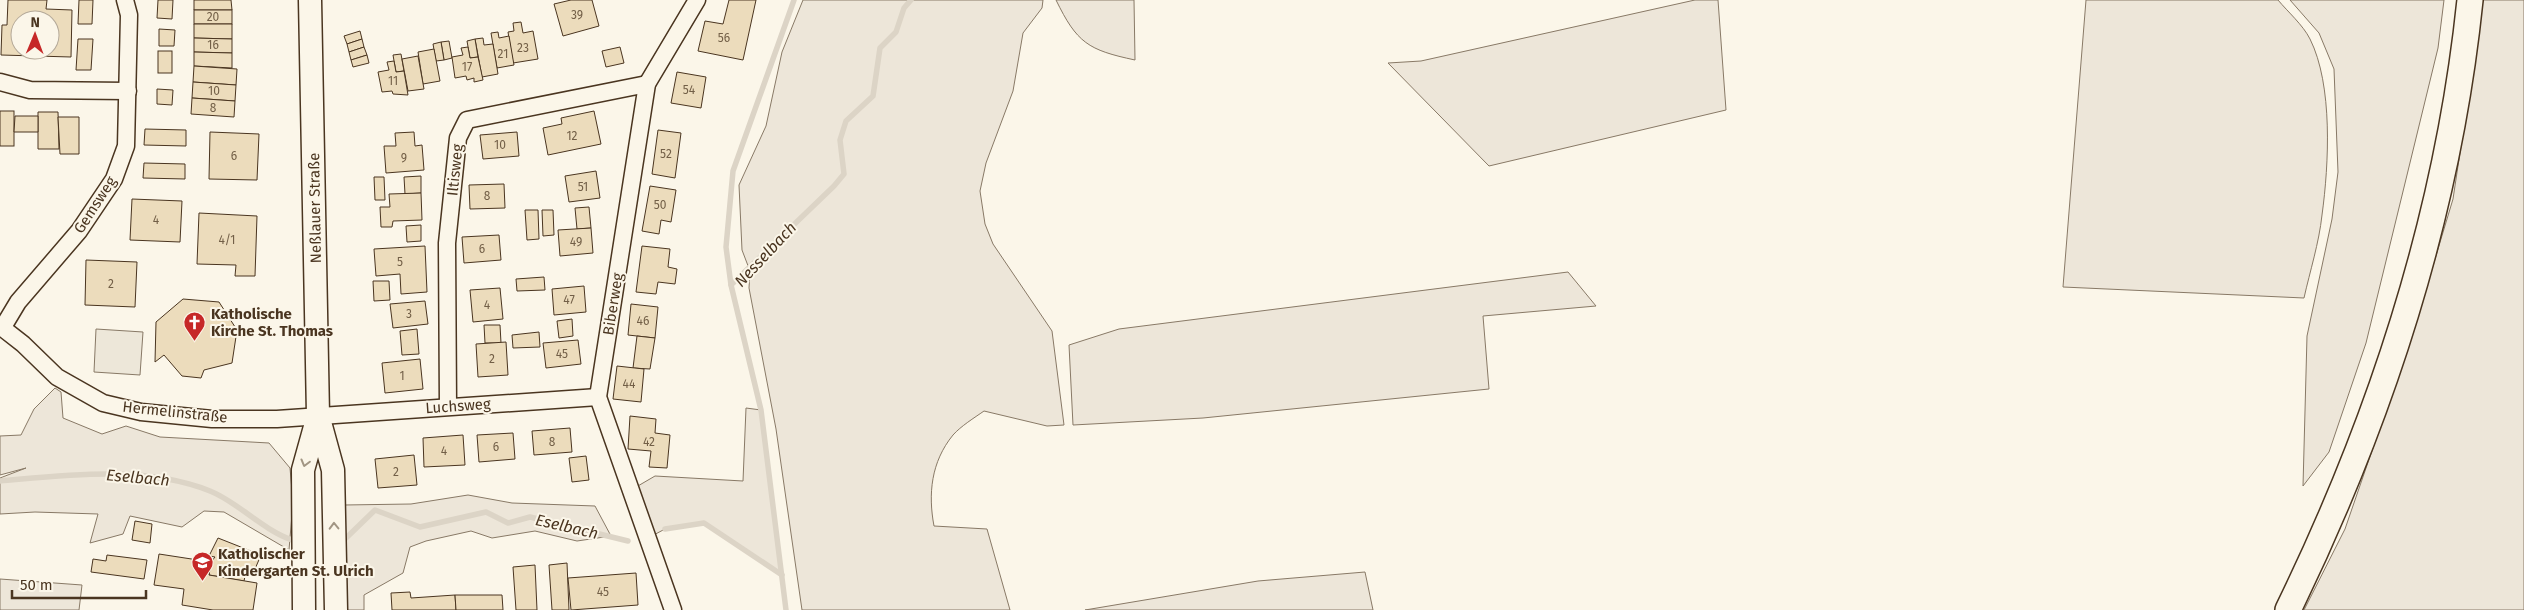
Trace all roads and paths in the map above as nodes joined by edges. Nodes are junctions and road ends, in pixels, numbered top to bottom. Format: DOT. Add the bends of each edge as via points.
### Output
graph roads {
  1 [pos="125,0"];
  2 [pos="310,0"];
  3 [pos="697,0"];
  4 [pos="2470,0"];
  5 [pos="0,82"];
  6 [pos="647,84"];
  7 [pos="128,91"];
  8 [pos="1,326"];
  9 [pos="598,397"];
  10 [pos="448,406"];
  11 [pos="318,416"];
  12 [pos="304,610"];
  13 [pos="336,610"];
  14 [pos="673,610"];
  15 [pos="2288,610"];
  1 -- 7 [label="street, Gemsweg" via="129,15"];
  2 -- 11 [label="main road, Neßlauer Straße"];
  3 -- 6 [label="street, Biberweg"];
  4 -- 15 [label="main road" via="2450,143 2416,286 2370,425 2343,493"];
  5 -- 7 [label="street" via="30,90"];
  6 -- 9 [label="street, Biberweg"];
  6 -- 10 [label="street, Iltisweg" via="466,120 458,138 447,242"];
  7 -- 8 [label="street, Gemsweg" via="126,146 114,179 79,231"];
  8 -- 11 [label="street, Hermelinstraße" via="57,377 102,403 141,412 212,419"];
  9 -- 10 [label="street, Luchsweg"];
  9 -- 14 [label="street, Biberweg"];
  10 -- 11 [label="street, Luchsweg"];
  11 -- 12 [label="main road, Neßlauer Straße, one-way" via="303,470"];
  13 -- 11 [label="main road, Neßlauer Straße, one-way" via="333,470"];
}
